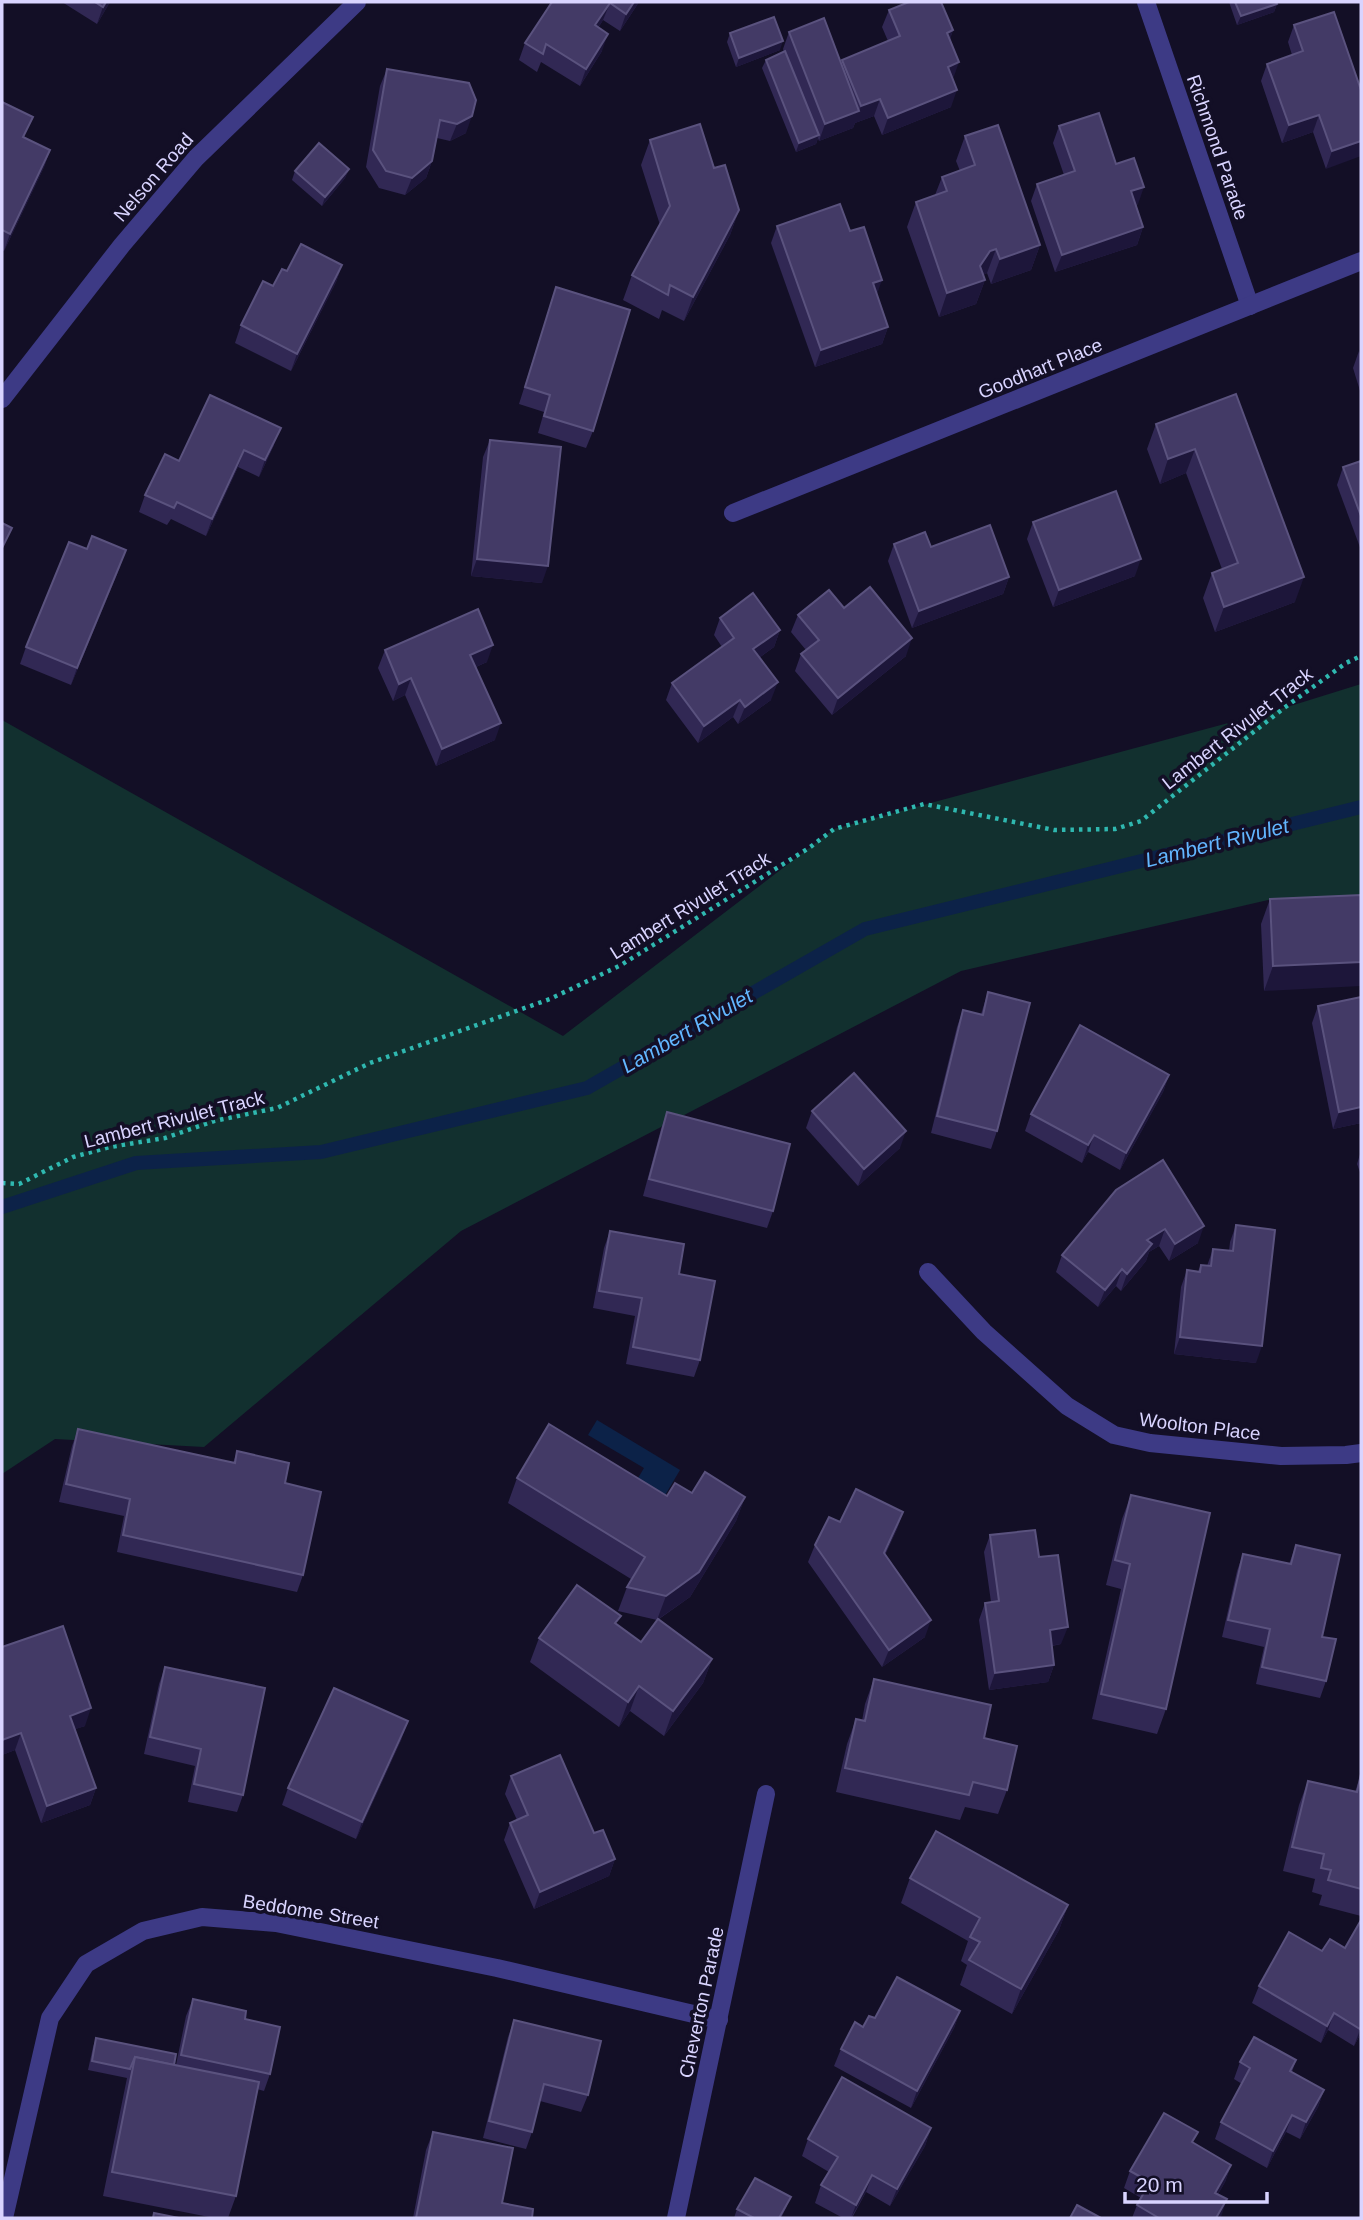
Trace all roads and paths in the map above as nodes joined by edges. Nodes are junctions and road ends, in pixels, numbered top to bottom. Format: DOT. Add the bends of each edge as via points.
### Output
graph roads {
  1 [pos="357,2"];
  2 [pos="1146,2"];
  3 [pos="1361,261"];
  4 [pos="1250,306"];
  5 [pos="2,399"];
  6 [pos="733,513"];
  7 [pos="1361,656"];
  8 [pos="2,1183"];
  9 [pos="928,1272"];
  10 [pos="1361,1453"];
  11 [pos="766,1794"];
  12 [pos="719,2020"];
  13 [pos="4,2218"];
  14 [pos="676,2218"];
  1 -- 5 [label="street, Nelson Road" via="196,158"];
  2 -- 4 [label="street, Richmond Parade"];
  3 -- 4 [label="street, Goodhart Place"];
  4 -- 6 [label="street, Goodhart Place"];
  7 -- 8 [label="path, Lambert Rivulet Track" via="1284,708 1141,821 1115,829 1054,830 924,804 834,829 621,965 550,999 370,1063 277,1108 214,1121 165,1138 97,1150 19,1184"];
  9 -- 10 [label="street, Woolton Place" via="984,1332 1067,1406 1114,1435 1281,1457"];
  11 -- 12 [label="street, Cheverton Parade"];
  12 -- 13 [label="street, Beddome Street" via="276,1923 202,1917 143,1931 86,1964 50,2018"];
  12 -- 14 [label="street, Cheverton Parade"];
}
